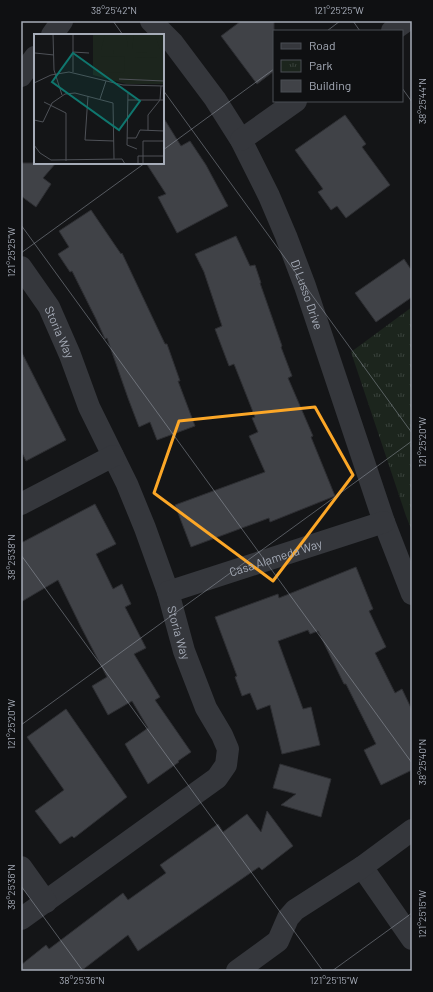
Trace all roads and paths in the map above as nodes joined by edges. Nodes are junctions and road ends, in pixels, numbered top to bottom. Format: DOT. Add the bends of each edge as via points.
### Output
graph roads {
  1 [pos="62,21"];
  2 [pos="151,21"];
  3 [pos="406,21"];
  4 [pos="393,30"];
  5 [pos="53,34"];
  6 [pos="163,34"];
  7 [pos="164,35"];
  8 [pos="34,58"];
  9 [pos="21,76"];
  10 [pos="295,102"];
  11 [pos="241,140"];
  12 [pos="21,267"];
  13 [pos="113,456"];
  14 [pos="21,504"];
  15 [pos="384,522"];
  16 [pos="168,592"];
  17 [pos="412,594"];
  18 [pos="412,830"];
  19 [pos="21,867"];
  20 [pos="362,867"];
  21 [pos="46,902"];
  22 [pos="21,919"];
  23 [pos="412,939"];
  24 [pos="237,971"];
  1 -- 5 [label="street"];
  2 -- 6 [label="street, Di Lusso Drive"];
  3 -- 4 [label="street"];
  7 -- 11 [label="street, Di Lusso Drive" via="215,99"];
  8 -- 9 [label="street"];
  10 -- 11 [label="street"];
  11 -- 15 [label="street, Di Lusso Drive" via="286,236"];
  12 -- 13 [label="street, Storia Way" via="48,307 70,355 89,407"];
  13 -- 14 [label="street"];
  13 -- 16 [label="street, Storia Way" via="146,528"];
  15 -- 16 [label="street, Casa Alameda Way"];
  15 -- 17 [label="street, Di Lusso Drive"];
  16 -- 21 [label="street, Storia Way" via="184,651 206,708 228,749 226,765 217,778"];
  18 -- 20 [label="street"];
  19 -- 21 [label="street"];
  20 -- 23 [label="street"];
  20 -- 24 [label="street" via="295,910 288,918 278,940"];
  21 -- 22 [label="street, Storia Way"];
}
